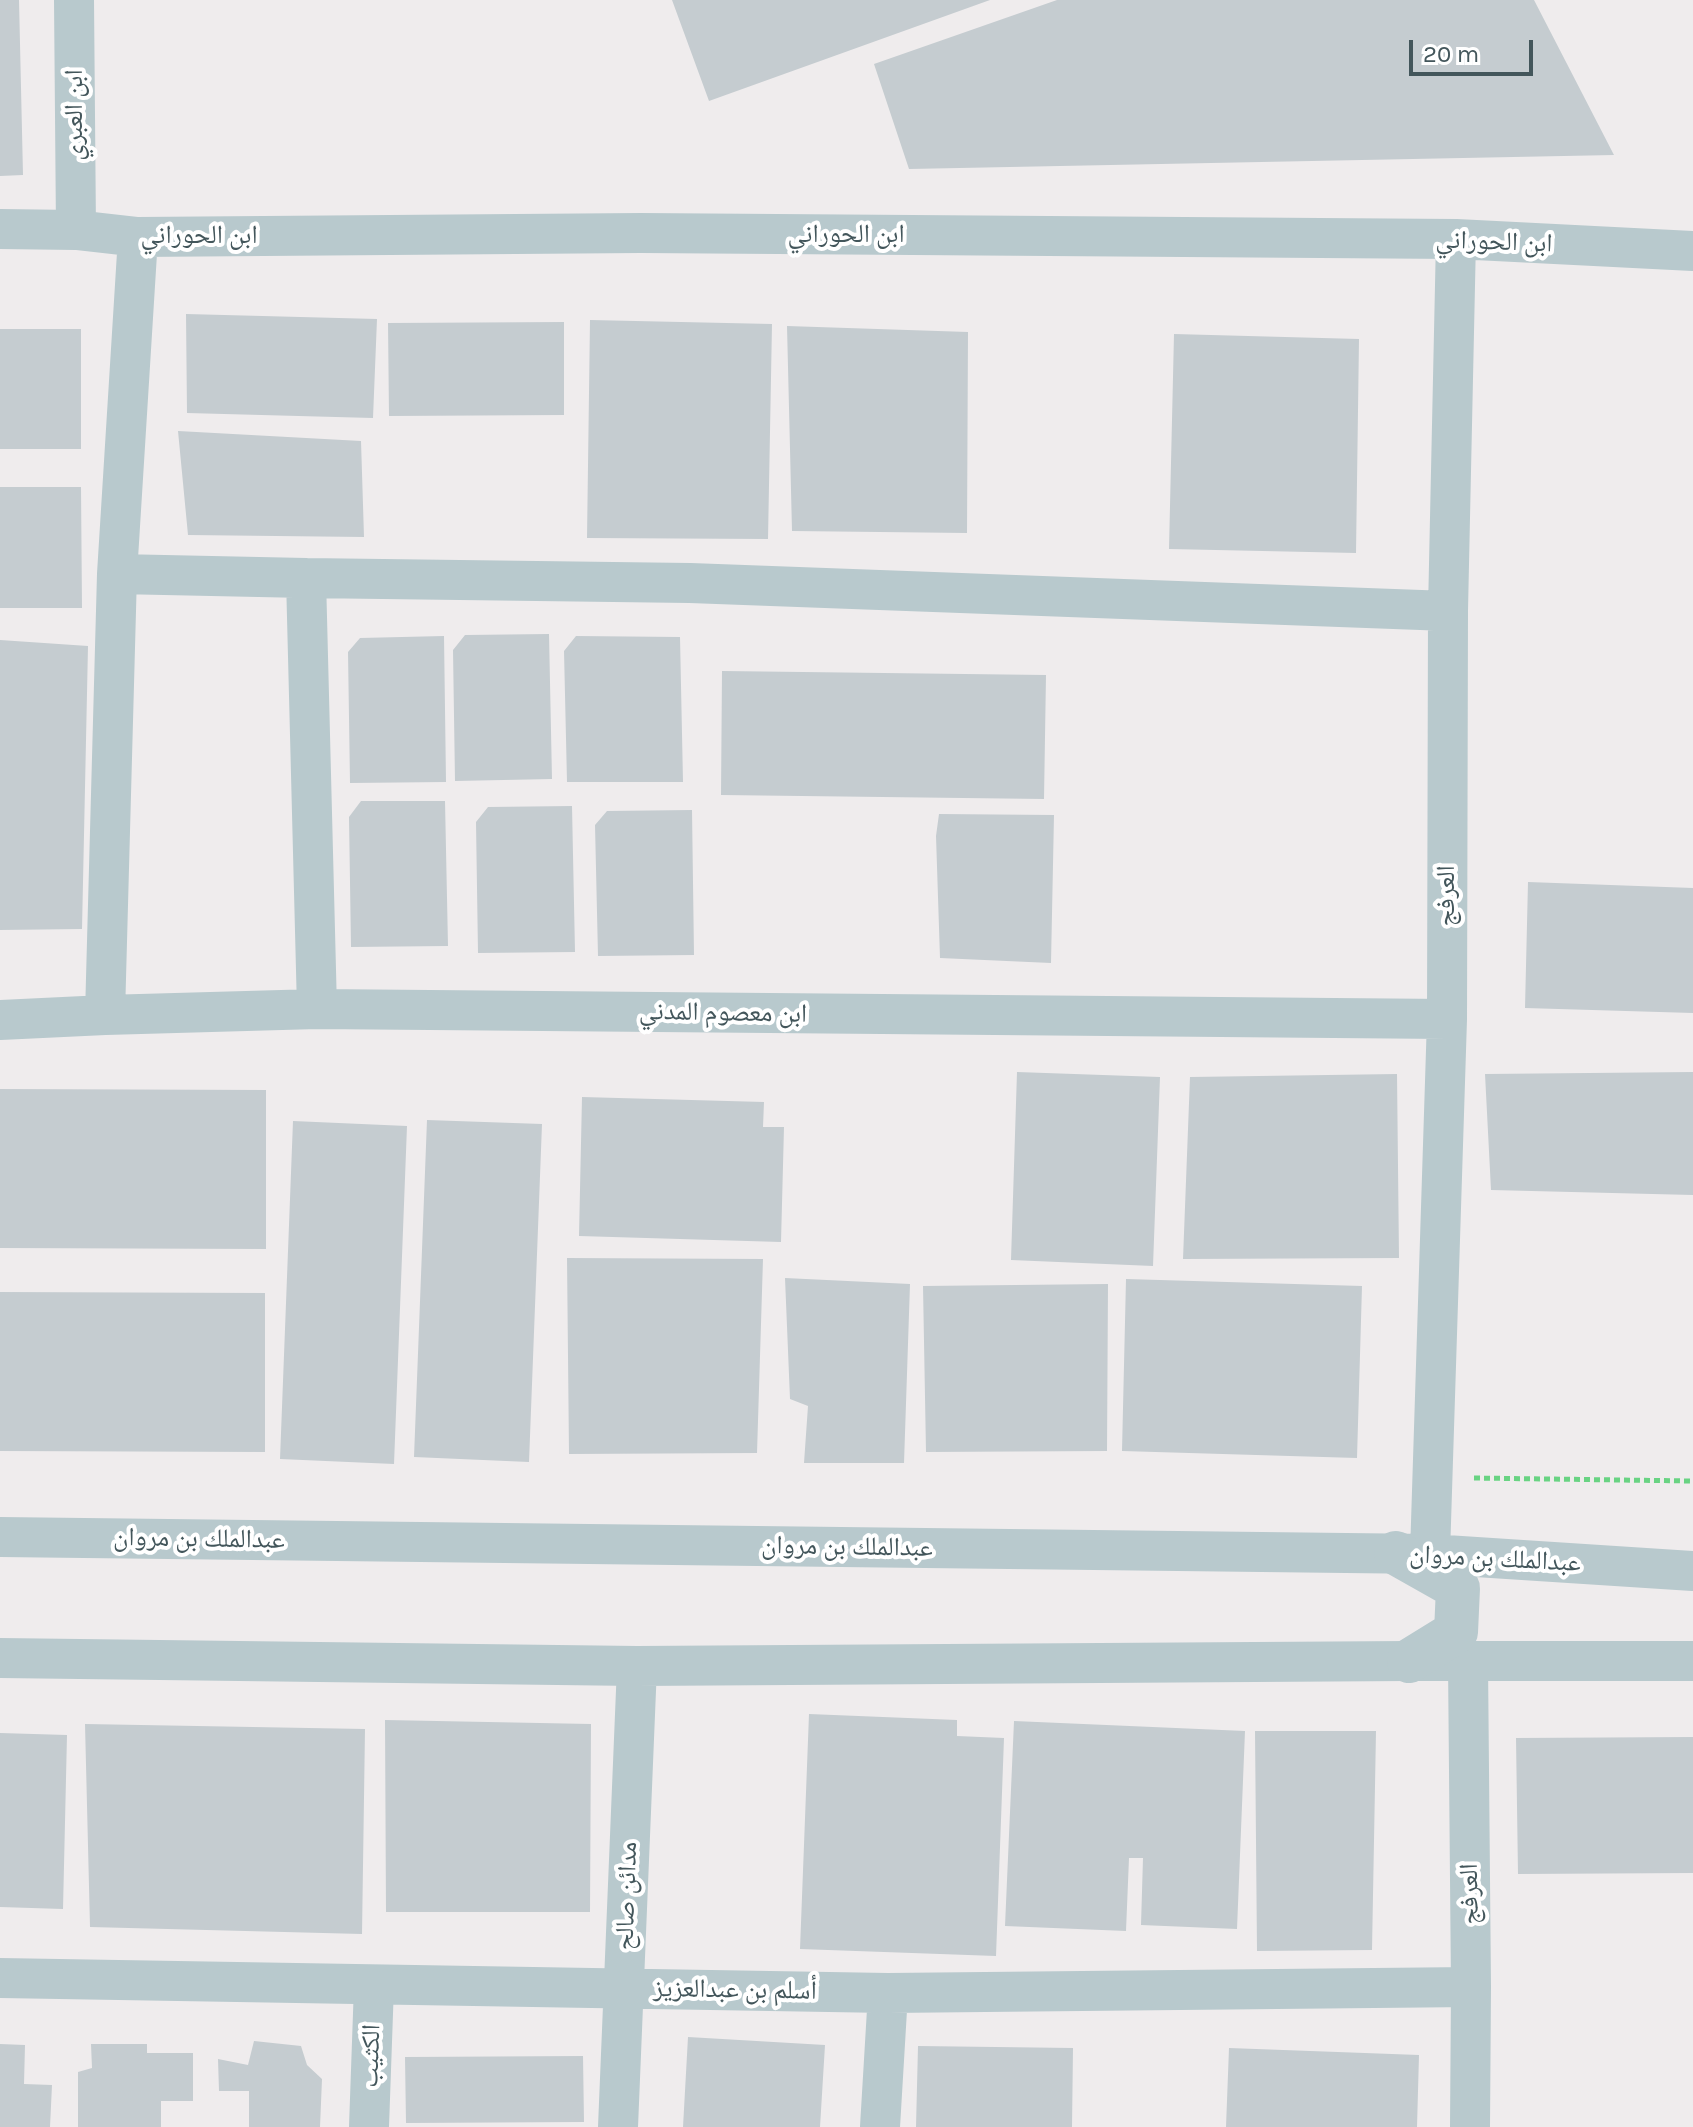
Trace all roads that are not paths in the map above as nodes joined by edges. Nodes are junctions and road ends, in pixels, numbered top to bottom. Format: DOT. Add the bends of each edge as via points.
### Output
graph roads {
  1 [pos="74,0"];
  2 [pos="0,229"];
  3 [pos="76,230"];
  4 [pos="138,237"];
  5 [pos="1456,239"];
  6 [pos="1693,251"];
  7 [pos="117,574"];
  8 [pos="306,578"];
  9 [pos="1448,611"];
  10 [pos="317,1009"];
  11 [pos="105,1015"];
  12 [pos="1447,1019"];
  13 [pos="0,1020"];
  14 [pos="0,1537"];
  15 [pos="1413,1553"];
  16 [pos="1693,1571"];
  17 [pos="0,1658"];
  18 [pos="1409,1661"];
  19 [pos="1693,1661"];
  20 [pos="1468,1662"];
  21 [pos="637,1666"];
  22 [pos="0,1978"];
  23 [pos="374,1985"];
  24 [pos="623,1987"];
  25 [pos="1471,1987"];
  26 [pos="888,1993"];
  27 [pos="369,2127"];
  28 [pos="618,2127"];
  29 [pos="880,2127"];
  30 [pos="1470,2127"];
  1 -- 3 [label="street, ابن العبري"];
  2 -- 3 [label="street, ابن الحوراني"];
  3 -- 4 [label="street, ابن الحوراني"];
  4 -- 5 [label="street, ابن الحوراني" via="641,233"];
  4 -- 7 [label="street"];
  5 -- 6 [label="street, ابن الحوراني"];
  5 -- 9 [label="street, العرفج"];
  7 -- 8 [label="street"];
  7 -- 11 [label="street"];
  8 -- 9 [label="street" via="706,584"];
  8 -- 10 [label="street"];
  9 -- 12 [label="street, العرفج"];
  10 -- 11 [label="street, ابن معصوم المدني"];
  10 -- 12 [label="street, ابن معصوم المدني"];
  11 -- 13 [label="street, ابن معصوم المدني"];
  12 -- 15 [label="street, العرفج" via="1433,1477"];
  14 -- 15 [label="street, عبدالملك بن مروان"];
  15 -- 16 [label="street, عبدالملك بن مروان"];
  15 -- 18 [label="street" via="1458,1588 1456,1632"];
  17 -- 21 [label="street"];
  18 -- 20 [label="street"];
  18 -- 21 [label="street"];
  19 -- 20 [label="street"];
  20 -- 25 [label="street, العرفج"];
  21 -- 24 [label="street, مدائن صالح"];
  22 -- 23 [label="street, أسلم بن عبدالعزيز"];
  23 -- 24 [label="street, أسلم بن عبدالعزيز"];
  23 -- 27 [label="street, الكثيب"];
  24 -- 26 [label="street, أسلم بن عبدالعزيز"];
  24 -- 28 [label="street, مدائن صالح"];
  25 -- 26 [label="street, أسلم بن عبدالعزيز"];
  25 -- 30 [label="street, العرفج"];
  26 -- 29 [label="street"];
}
